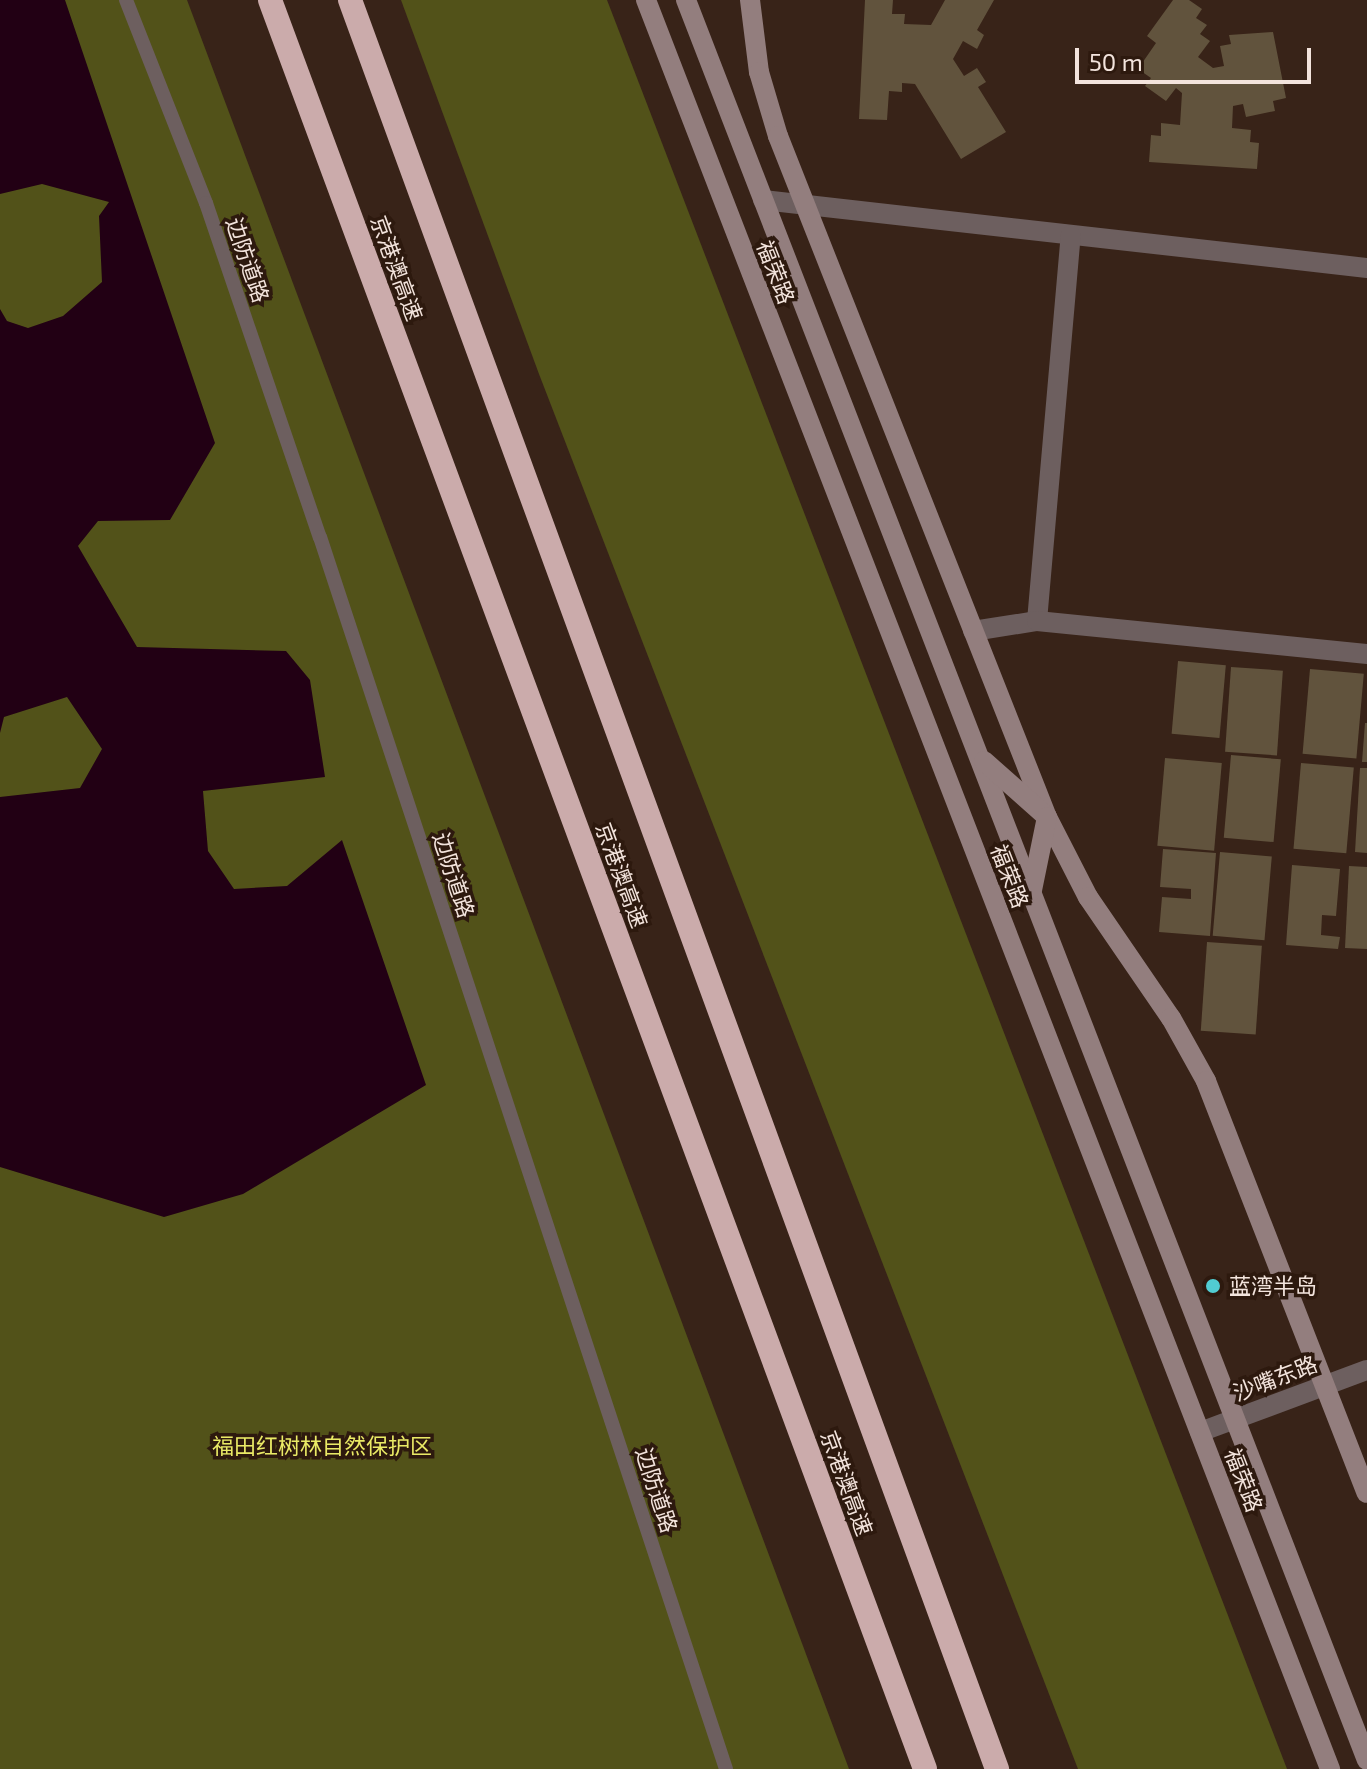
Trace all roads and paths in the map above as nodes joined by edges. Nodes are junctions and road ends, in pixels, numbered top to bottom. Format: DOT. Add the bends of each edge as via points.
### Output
graph roads {
  1 [pos="126,0"];
  2 [pos="270,0"];
  3 [pos="350,0"];
  4 [pos="646,0"];
  5 [pos="686,0"];
  6 [pos="750,0"];
  7 [pos="763,200"];
  8 [pos="805,205"];
  9 [pos="1071,235"];
  10 [pos="1367,268"];
  11 [pos="1037,621"];
  12 [pos="973,631"];
  13 [pos="1367,654"];
  14 [pos="978,755"];
  15 [pos="1047,817"];
  16 [pos="1032,893"];
  17 [pos="1367,1370"];
  18 [pos="1325,1384"];
  19 [pos="1235,1419"];
  20 [pos="1200,1432"];
  21 [pos="1367,1493"];
  22 [pos="1367,1760"];
  23 [pos="726,1769"];
  24 [pos="925,1769"];
  25 [pos="997,1769"];
  26 [pos="1330,1769"];
  1 -- 23 [label="lane, 边防道路" via="206,203 320,537"];
  2 -- 24 [label="highway, 京港澳高速"];
  3 -- 25 [label="highway, 京港澳高速"];
  4 -- 20 [label="main road, 福荣路"];
  5 -- 7 [label="main road, 福荣路"];
  6 -- 8 [label="main road" via="763,93"];
  7 -- 8 [label="street"];
  7 -- 14 [label="main road, 福荣路"];
  8 -- 9 [label="street"];
  8 -- 12 [label="main road"];
  9 -- 10 [label="street"];
  9 -- 11 [label="street"];
  11 -- 12 [label="street"];
  11 -- 13 [label="street"];
  12 -- 15 [label="main road"];
  14 -- 15 [label="main road"];
  14 -- 16 [label="main road, 福荣路"];
  15 -- 16 [label="main road"];
  15 -- 18 [label="main road" via="1088,897 1171,1018 1206,1081"];
  16 -- 19 [label="main road, 福荣路"];
  17 -- 18 [label="street, 沙嘴东路"];
  18 -- 19 [label="street, 沙嘴东路"];
  18 -- 21 [label="main road"];
  19 -- 20 [label="street, 沙嘴东路"];
  19 -- 22 [label="main road, 福荣路"];
  20 -- 26 [label="main road, 福荣路"];
}
